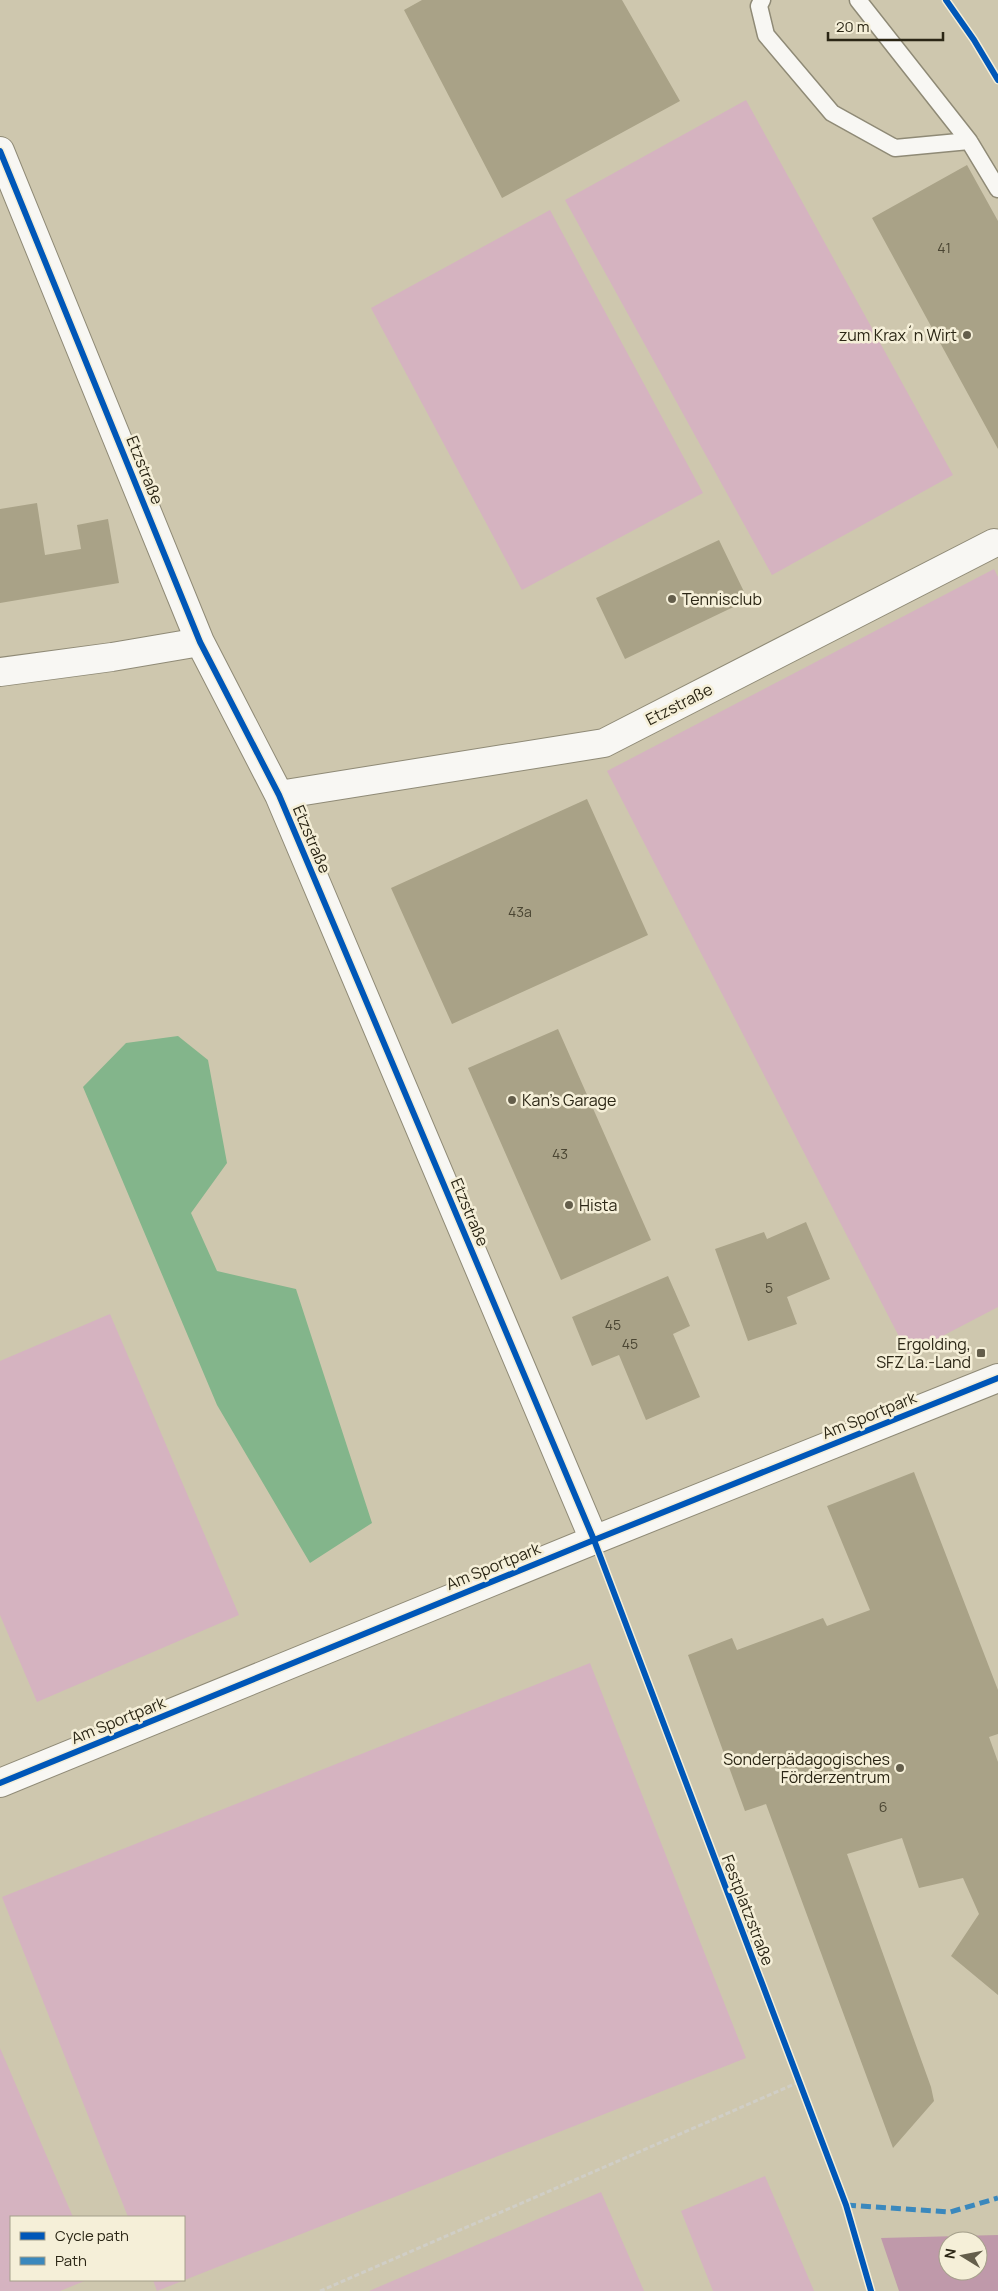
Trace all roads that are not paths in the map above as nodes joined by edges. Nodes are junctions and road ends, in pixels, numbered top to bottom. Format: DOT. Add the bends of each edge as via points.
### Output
graph roads {
  1 [pos="762,0"];
  2 [pos="858,0"];
  3 [pos="969,141"];
  4 [pos="0,151"];
  5 [pos="998,189"];
  6 [pos="996,542"];
  7 [pos="200,642"];
  8 [pos="0,672"];
  9 [pos="279,795"];
  10 [pos="998,1378"];
  11 [pos="594,1540"];
  12 [pos="0,1783"];
  1 -- 3 [label="lane" via="758,6 766,35 832,113 895,148"];
  2 -- 3 [label="lane"];
  3 -- 5 [label="lane"];
  4 -- 7 [label="street, Etzstraße"];
  6 -- 9 [label="street, Etzstraße" via="604,743"];
  7 -- 8 [label="street"];
  7 -- 9 [label="street, Etzstraße"];
  9 -- 11 [label="street, Etzstraße"];
  10 -- 11 [label="street, Am Sportpark"];
  11 -- 12 [label="street, Am Sportpark"];
}
